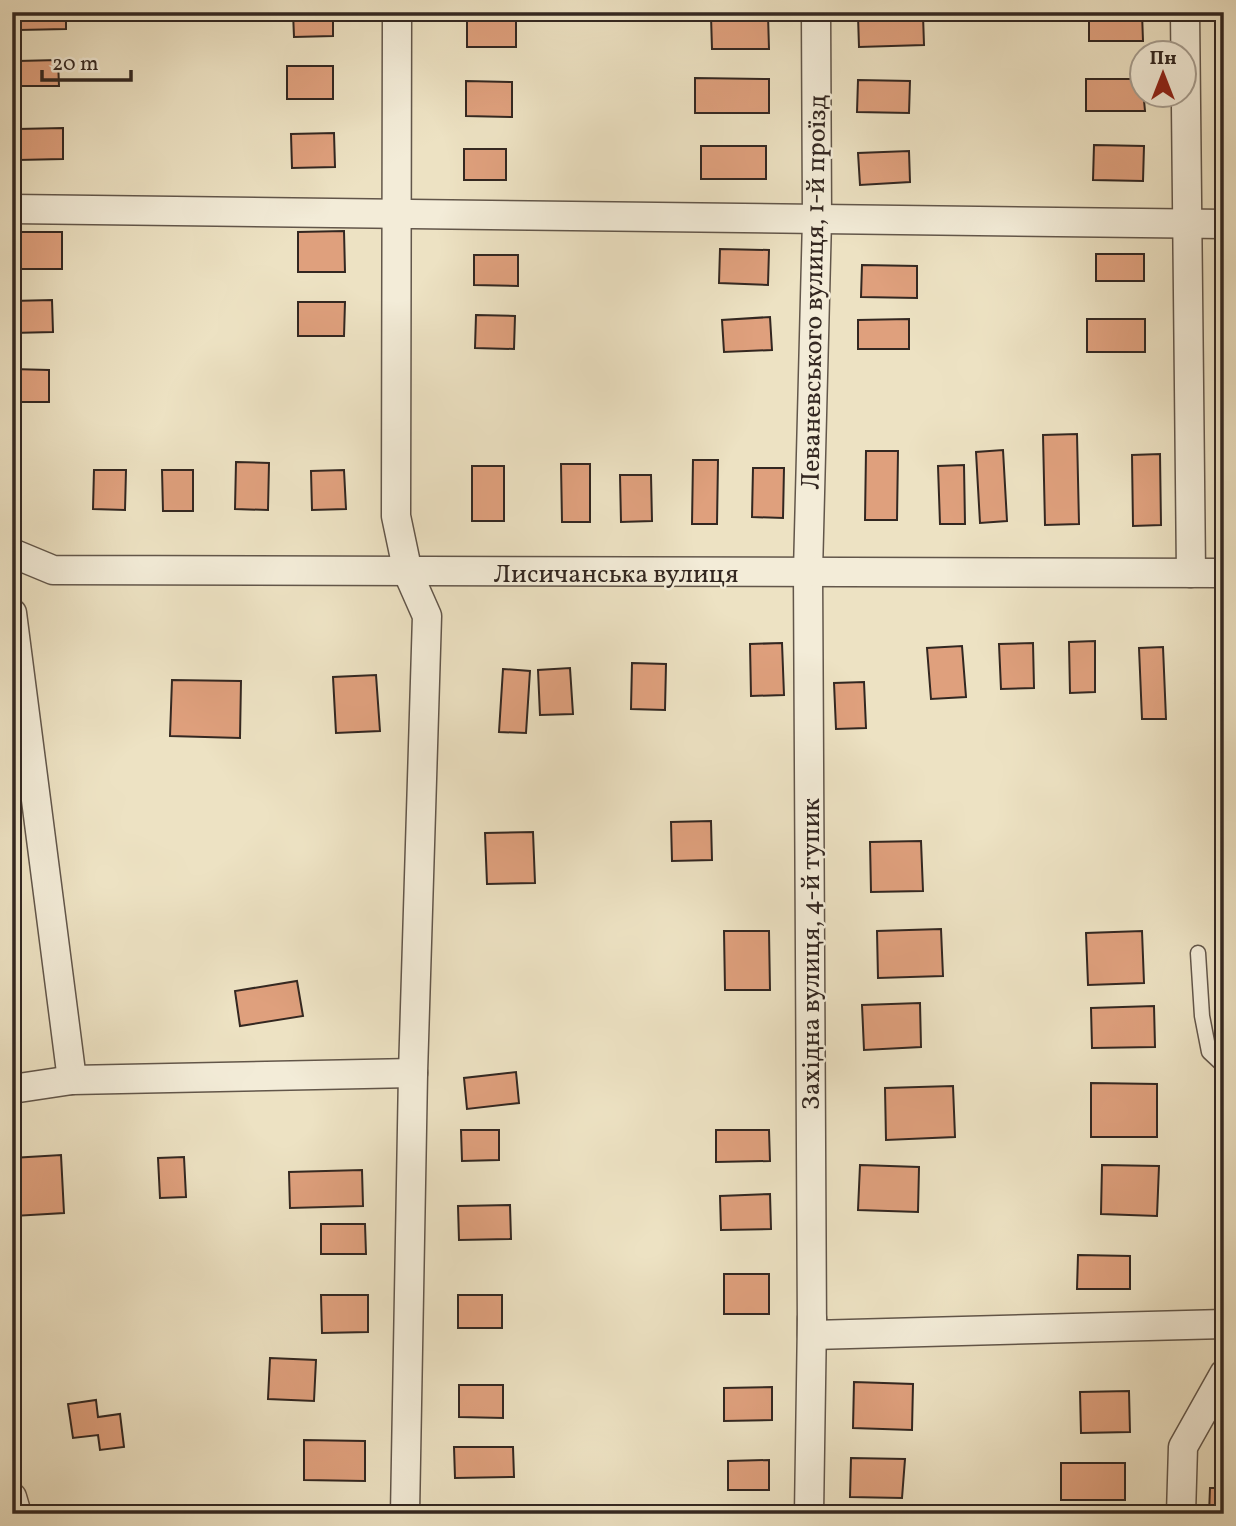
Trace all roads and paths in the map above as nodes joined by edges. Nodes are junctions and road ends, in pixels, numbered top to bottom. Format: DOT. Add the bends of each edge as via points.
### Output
graph roads {
  1 [pos="397,12"];
  2 [pos="816,12"];
  3 [pos="1185,12"];
  4 [pos="12,209"];
  5 [pos="395,212"];
  6 [pos="817,219"];
  7 [pos="1185,224"];
  8 [pos="1224,224"];
  9 [pos="12,553"];
  10 [pos="808,572"];
  11 [pos="408,573"];
  12 [pos="1191,573"];
  13 [pos="1224,573"];
  14 [pos="12,613"];
  15 [pos="1198,953"];
  16 [pos="1224,1066"];
  17 [pos="413,1073"];
  18 [pos="72,1080"];
  19 [pos="12,1089"];
  20 [pos="1224,1324"];
  21 [pos="812,1327"];
  22 [pos="1224,1374"];
  23 [pos="12,1497"];
  24 [pos="16,1514"];
  25 [pos="405,1514"];
  26 [pos="809,1514"];
  27 [pos="1181,1514"];
  1 -- 5 [label="street"];
  2 -- 6 [label="street, Леваневського вулиця, 1-й проїзд"];
  3 -- 7 [label="street"];
  4 -- 5 [label="street"];
  5 -- 6 [label="street"];
  5 -- 11 [label="street" via="396,516"];
  6 -- 7 [label="street"];
  6 -- 10 [label="street, Леваневського вулиця, 1-й проїзд"];
  7 -- 8 [label="street"];
  7 -- 12 [label="street"];
  9 -- 11 [label="street, Лисичанська вулиця" via="53,570"];
  10 -- 11 [label="street, Лисичанська вулиця"];
  10 -- 12 [label="street, Лисичанська вулиця"];
  10 -- 21 [label="street, Західна вулиця, 4-й тупик"];
  11 -- 17 [label="street" via="427,616"];
  12 -- 13 [label="street, Лисичанська вулиця"];
  14 -- 18 [label="street"];
  15 -- 16 [label="lane" via="1209,1052"];
  17 -- 18 [label="street"];
  17 -- 25 [label="street"];
  18 -- 19 [label="street"];
  20 -- 21 [label="street"];
  21 -- 26 [label="street, Західна вулиця, 4-й тупик"];
  22 -- 27 [label="street" via="1183,1447"];
  23 -- 24 [label="street"];
}
